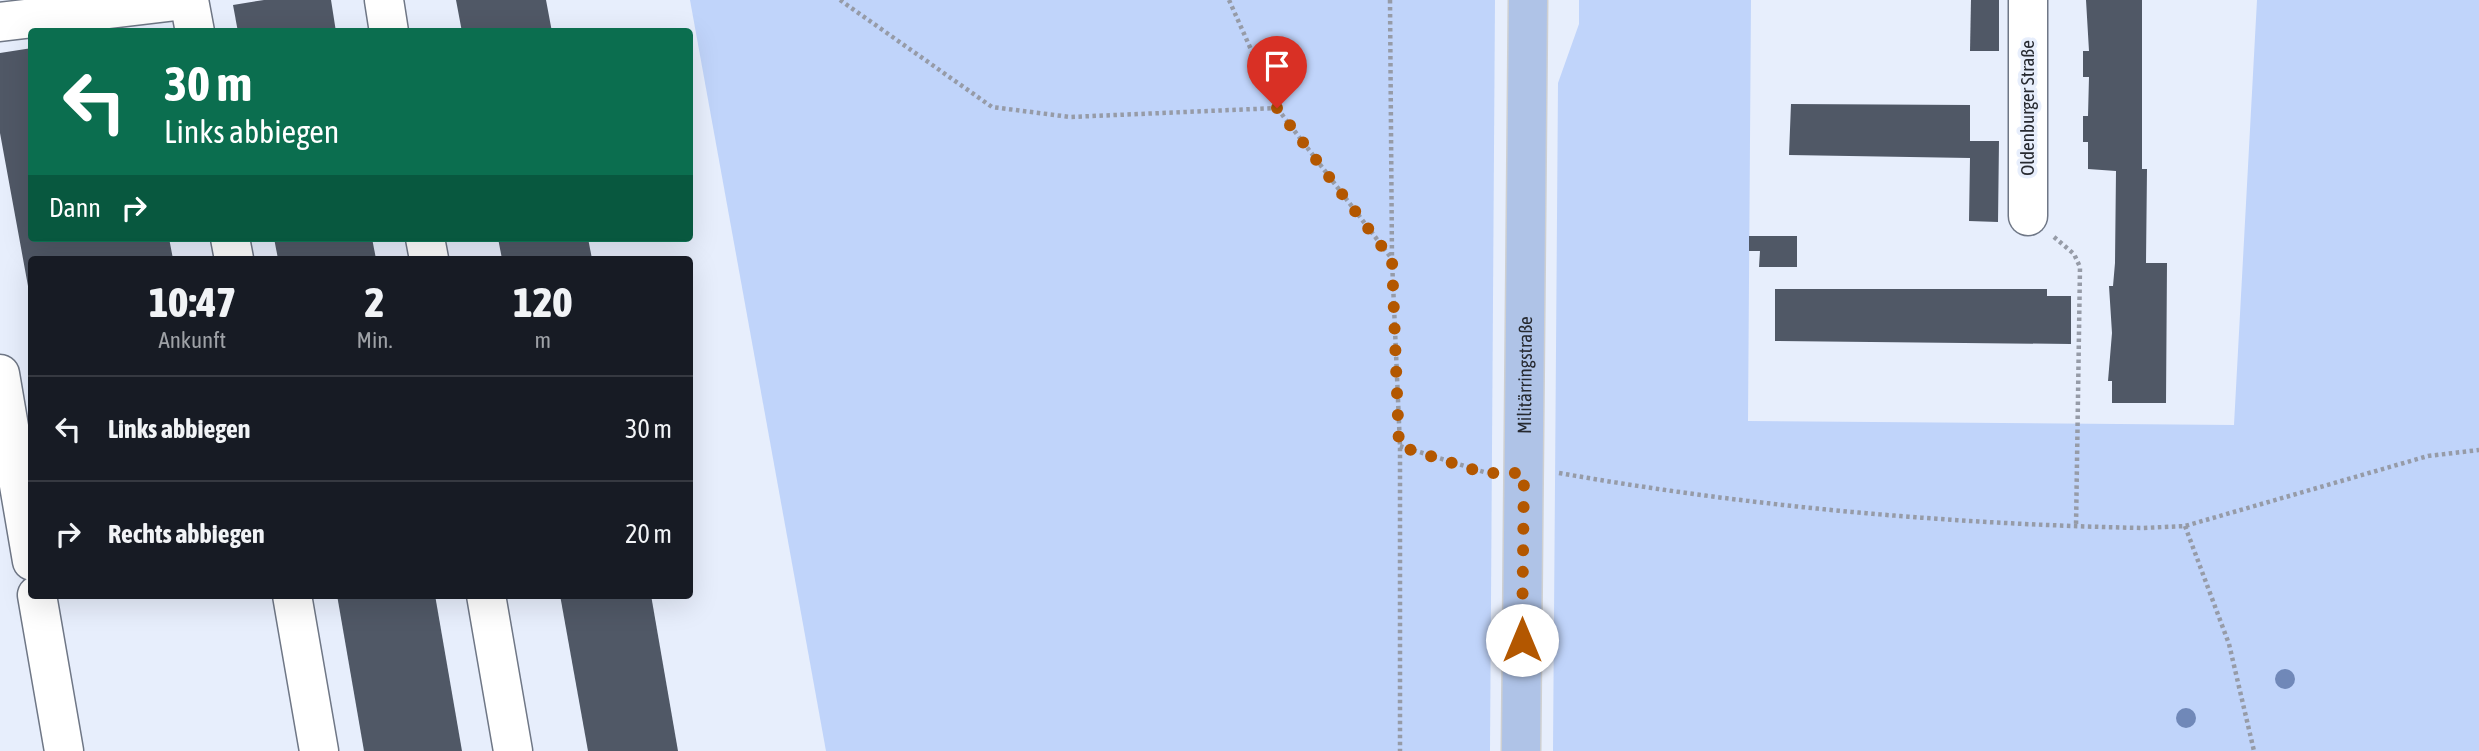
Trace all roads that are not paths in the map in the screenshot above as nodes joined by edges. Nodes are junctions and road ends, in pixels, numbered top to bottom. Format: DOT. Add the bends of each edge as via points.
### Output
graph roads {
  1 [pos="187,0"];
  2 [pos="384,0"];
  3 [pos="1528,0"];
  4 [pos="2028,0"];
  5 [pos="0,22"];
  6 [pos="194,28"];
  7 [pos="389,28"];
  8 [pos="2028,216"];
  9 [pos="0,374"];
  10 [pos="28,538"];
  11 [pos="38,599"];
  12 [pos="293,599"];
  13 [pos="487,599"];
  14 [pos="64,751"];
  15 [pos="319,751"];
  16 [pos="513,751"];
  17 [pos="1521,751"];
  1 -- 5 [label="street"];
  1 -- 6 [label="street"];
  2 -- 7 [label="street"];
  3 -- 17 [label="main road, Militärringstraße"];
  4 -- 8 [label="street, Oldenburger Straße"];
  9 -- 10 [label="street"];
  11 -- 14 [label="street"];
  12 -- 15 [label="street"];
  13 -- 16 [label="street"];
}
